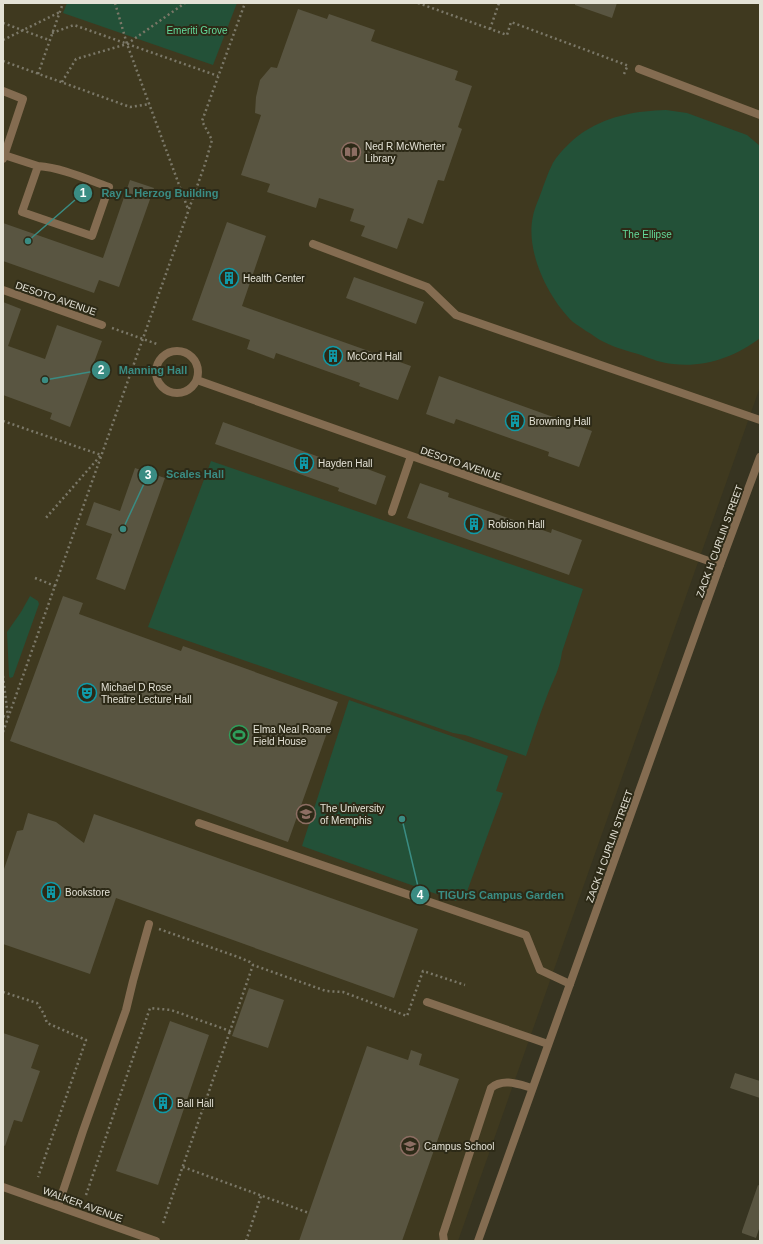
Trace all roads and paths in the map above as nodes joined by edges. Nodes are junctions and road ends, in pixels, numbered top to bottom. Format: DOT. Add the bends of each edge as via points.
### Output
graph roads {
  1 [pos="63,3"];
  2 [pos="115,3"];
  3 [pos="177,3"];
  4 [pos="185,3"];
  5 [pos="245,3"];
  6 [pos="418,3"];
  7 [pos="499,3"];
  8 [pos="179,7"];
  9 [pos="60,12"];
  10 [pos="3,23"];
  11 [pos="490,28"];
  12 [pos="23,30"];
  13 [pos="52,33"];
  14 [pos="3,40"];
  15 [pos="50,41"];
  16 [pos="127,44"];
  17 [pos="3,61"];
  18 [pos="628,65"];
  19 [pos="639,69"];
  20 [pos="38,74"];
  21 [pos="624,74"];
  22 [pos="218,76"];
  23 [pos="62,82"];
  24 [pos="3,91"];
  25 [pos="150,104"];
  26 [pos="760,115"];
  27 [pos="4,157"];
  28 [pos="38,166"];
  29 [pos="188,210"];
  30 [pos="313,244"];
  31 [pos="3,290"];
  32 [pos="102,325"];
  33 [pos="142,339"];
  34 [pos="157,344"];
  35 [pos="197,380"];
  36 [pos="760,420"];
  37 [pos="3,421"];
  38 [pos="101,455"];
  39 [pos="411,456"];
  40 [pos="760,457"];
  41 [pos="392,512"];
  42 [pos="45,519"];
  43 [pos="720,565"];
  44 [pos="35,578"];
  45 [pos="55,586"];
  46 [pos="3,676"];
  47 [pos="3,716"];
  48 [pos="8,718"];
  49 [pos="3,732"];
  50 [pos="199,823"];
  51 [pos="149,925"];
  52 [pos="253,965"];
  53 [pos="570,984"];
  54 [pos="465,985"];
  55 [pos="3,992"];
  56 [pos="427,1002"];
  57 [pos="230,1031"];
  58 [pos="548,1044"];
  59 [pos="532,1088"];
  60 [pos="182,1168"];
  61 [pos="38,1177"];
  62 [pos="3,1187"];
  63 [pos="86,1195"];
  64 [pos="261,1196"];
  65 [pos="58,1206"];
  66 [pos="309,1213"];
  67 [pos="163,1223"];
  68 [pos="156,1241"];
  69 [pos="246,1241"];
  70 [pos="444,1241"];
  71 [pos="478,1241"];
  1 -- 9 [label="path"];
  2 -- 16 [label="path"];
  3 -- 8 [label="path"];
  4 -- 8 [label="path"];
  5 -- 22 [label="path"];
  6 -- 11 [label="path"];
  7 -- 11 [label="path"];
  8 -- 16 [label="path"];
  9 -- 12 [label="path"];
  9 -- 13 [label="path"];
  10 -- 12 [label="path"];
  11 -- 18 [label="path" via="507,34 511,22"];
  12 -- 14 [label="path"];
  12 -- 15 [label="path"];
  13 -- 15 [label="path"];
  13 -- 16 [label="path" via="74,24"];
  15 -- 20 [label="path"];
  16 -- 22 [label="path"];
  16 -- 23 [label="path" via="76,59"];
  16 -- 25 [label="path"];
  17 -- 20 [label="path"];
  18 -- 19 [label="path"];
  18 -- 21 [label="path"];
  19 -- 26 [label="street"];
  20 -- 23 [label="path"];
  22 -- 29 [label="path" via="202,121 212,140"];
  23 -- 25 [label="path" via="130,107"];
  24 -- 27 [label="street" via="23,99"];
  25 -- 29 [label="path"];
  27 -- 28 [label="street"];
  28 -- 28 [label="street" via="22,212 92,236 109,187 67,172"];
  29 -- 33 [label="path"];
  30 -- 36 [label="street" via="428,287 456,315"];
  31 -- 32 [label="street, DESOTO AVENUE"];
  32 -- 33 [label="path"];
  33 -- 34 [label="path"];
  33 -- 38 [label="path"];
  35 -- 35 [label="street" via="197,365 184,353 170,353 161,358 156,367 159,384 167,391 180,393 191,388"];
  35 -- 39 [label="street, DESOTO AVENUE"];
  37 -- 38 [label="path"];
  38 -- 42 [label="path"];
  38 -- 45 [label="path"];
  39 -- 41 [label="street"];
  39 -- 43 [label="street, DESOTO AVENUE"];
  40 -- 43 [label="street, ZACK H CURLIN STREET"];
  43 -- 53 [label="street, ZACK H CURLIN STREET"];
  44 -- 45 [label="path"];
  45 -- 48 [label="path"];
  46 -- 48 [label="path"];
  47 -- 48 [label="path"];
  48 -- 49 [label="path"];
  50 -- 53 [label="street" via="526,935 540,970"];
  51 -- 52 [label="path" via="238,957"];
  51 -- 65 [label="street" via="126,1010 82,1130"];
  52 -- 54 [label="path" via="326,991 343,992 407,1016 423,971"];
  52 -- 57 [label="path"];
  53 -- 58 [label="street, ZACK H CURLIN STREET"];
  55 -- 61 [label="path" via="37,1004 47,1023 86,1040"];
  56 -- 58 [label="street"];
  57 -- 60 [label="path"];
  57 -- 63 [label="path" via="171,1010 150,1008"];
  58 -- 59 [label="street, ZACK H CURLIN STREET"];
  59 -- 70 [label="street" via="507,1083 498,1083 491,1088 443,1234"];
  59 -- 71 [label="street, ZACK H CURLIN STREET"];
  60 -- 64 [label="path"];
  60 -- 67 [label="path"];
  62 -- 65 [label="street, WALKER AVENUE"];
  64 -- 66 [label="path"];
  64 -- 69 [label="path"];
  65 -- 68 [label="street, WALKER AVENUE"];
}
